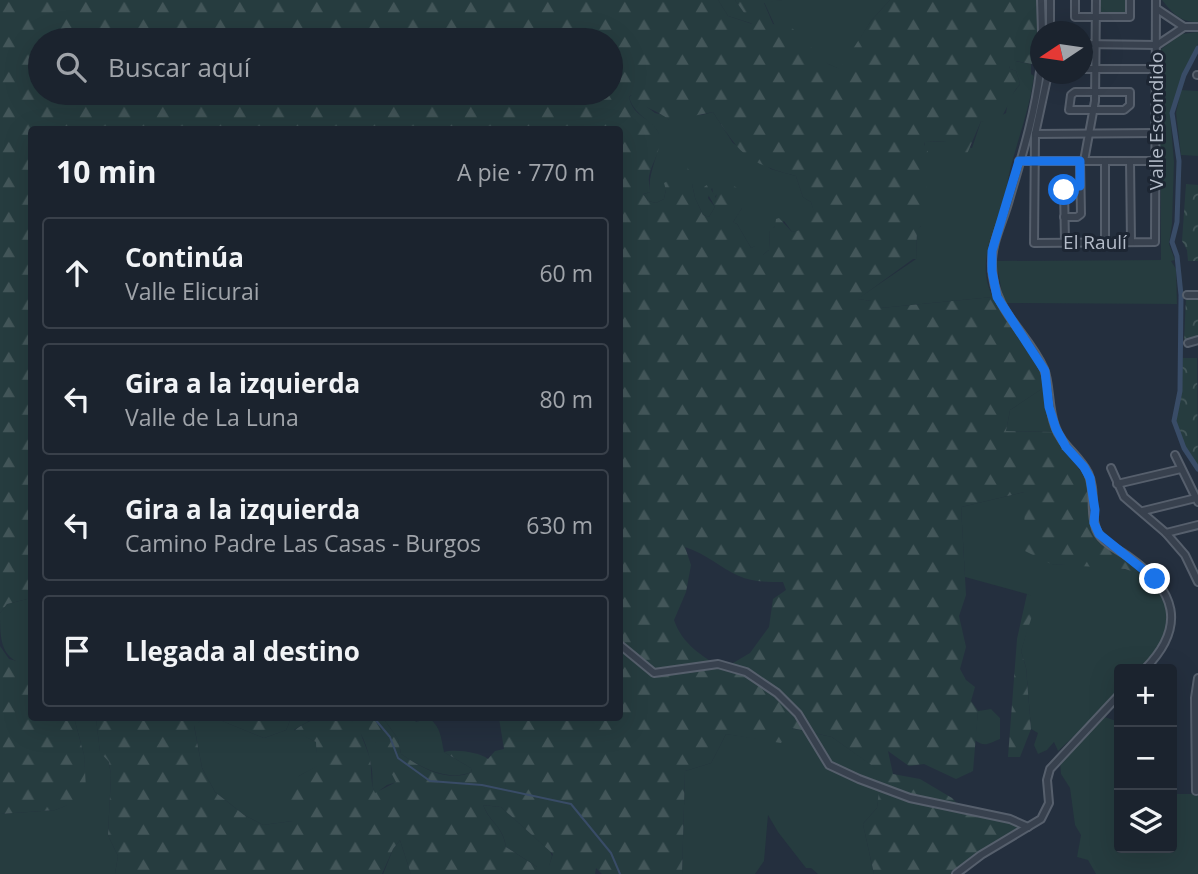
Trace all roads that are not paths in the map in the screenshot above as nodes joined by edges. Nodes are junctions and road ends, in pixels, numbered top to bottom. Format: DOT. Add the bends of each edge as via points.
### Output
graph roads {
  1 [pos="1041,0"];
  2 [pos="1049,0"];
  3 [pos="1075,0"];
  4 [pos="1096,0"];
  5 [pos="1130,0"];
  6 [pos="1156,0"];
  7 [pos="1157,9"];
  8 [pos="1096,17"];
  9 [pos="1042,21"];
  10 [pos="1050,21"];
  11 [pos="1184,27"];
  12 [pos="1198,27"];
  13 [pos="1096,44"];
  14 [pos="1157,45"];
  15 [pos="1095,69"];
  16 [pos="1156,69"];
  17 [pos="1039,84"];
  18 [pos="1046,84"];
  19 [pos="1095,92"];
  20 [pos="1093,110"];
  21 [pos="1035,134"];
  22 [pos="1089,134"];
  23 [pos="1156,134"];
  24 [pos="1019,161"];
  25 [pos="1035,161"];
  26 [pos="1082,161"];
  27 [pos="1105,161"];
  28 [pos="1143,161"];
  29 [pos="1156,161"];
  30 [pos="1130,162"];
  31 [pos="1155,174"];
  32 [pos="1080,186"];
  33 [pos="1064,217"];
  34 [pos="1105,242"];
  35 [pos="1131,242"];
  36 [pos="1155,242"];
  37 [pos="1065,243"];
  38 [pos="1187,295"];
  39 [pos="1198,295"];
  40 [pos="1198,340"];
  41 [pos="1188,343"];
  42 [pos="1175,455"];
  43 [pos="1111,468"];
  44 [pos="1181,469"];
  45 [pos="1116,484"];
  46 [pos="1197,500"];
  47 [pos="1143,511"];
  48 [pos="1198,525"];
  49 [pos="1166,533"];
  50 [pos="1198,582"];
  51 [pos="623,647"];
  52 [pos="1149,664"];
  53 [pos="1198,678"];
  54 [pos="1196,697"];
  55 [pos="1114,700"];
  56 [pos="1197,715"];
  57 [pos="1197,747"];
  58 [pos="1197,779"];
  59 [pos="1196,792"];
  60 [pos="1028,827"];
  61 [pos="956,874"];
  1 -- 9 [label="street"];
  2 -- 10 [label="street"];
  3 -- 8 [label="street" via="1074,17"];
  4 -- 8 [label="street"];
  5 -- 8 [label="street" via="1130,17"];
  6 -- 7 [label="street, Valle Escondido"];
  7 -- 11 [label="street"];
  7 -- 14 [label="street, Valle Escondido"];
  8 -- 13 [label="street"];
  11 -- 12 [label="street"];
  11 -- 14 [label="street"];
  13 -- 14 [label="street"];
  13 -- 15 [label="street"];
  14 -- 16 [label="street, Valle Escondido"];
  15 -- 16 [label="street"];
  15 -- 19 [label="street"];
  16 -- 23 [label="street, Valle Escondido"];
  17 -- 24 [label="street"];
  18 -- 21 [label="street"];
  19 -- 20 [label="street"];
  19 -- 20 [label="street" via="1074,92 1069,110"];
  19 -- 20 [label="street" via="1130,92 1130,105 1124,110"];
  20 -- 22 [label="street"];
  21 -- 22 [label="street"];
  21 -- 25 [label="street"];
  22 -- 23 [label="street"];
  22 -- 26 [label="street"];
  23 -- 29 [label="street, Valle Escondido"];
  24 -- 25 [label="street"];
  24 -- 52 [label="street" via="992,251 994,288 1045,371 1056,429 1090,478 1099,534 1155,579 1171,605 1173,619 1164,646"];
  25 -- 26 [label="street"];
  25 -- 37 [label="street, El Raulí" via="1034,243"];
  26 -- 27 [label="street"];
  26 -- 32 [label="street"];
  27 -- 30 [label="street"];
  27 -- 34 [label="street"];
  28 -- 29 [label="street"];
  28 -- 30 [label="street"];
  28 -- 31 [label="street"];
  29 -- 31 [label="street, Valle Escondido"];
  30 -- 35 [label="street"];
  31 -- 36 [label="street, Valle Escondido"];
  32 -- 33 [label="street" via="1080,214"];
  32 -- 33 [label="street" via="1064,188"];
  33 -- 37 [label="street"];
  34 -- 35 [label="street, El Raulí"];
  34 -- 37 [label="street, El Raulí"];
  35 -- 36 [label="street, El Raulí"];
  38 -- 39 [label="street"];
  40 -- 41 [label="street"];
  42 -- 44 [label="street"];
  43 -- 45 [label="street"];
  44 -- 45 [label="street"];
  44 -- 46 [label="street"];
  45 -- 47 [label="street" via="1124,497"];
  46 -- 47 [label="street"];
  47 -- 49 [label="street"];
  48 -- 49 [label="street"];
  49 -- 50 [label="street" via="1185,555"];
  51 -- 60 [label="street" via="654,673 718,664 746,672 798,714 829,765 910,798"];
  53 -- 54 [label="street"];
  54 -- 56 [label="street"];
  55 -- 60 [label="street" via="1051,769 1047,810 1037,824"];
  56 -- 57 [label="street"];
  57 -- 58 [label="street"];
  58 -- 59 [label="street"];
  60 -- 61 [label="street"];
}
